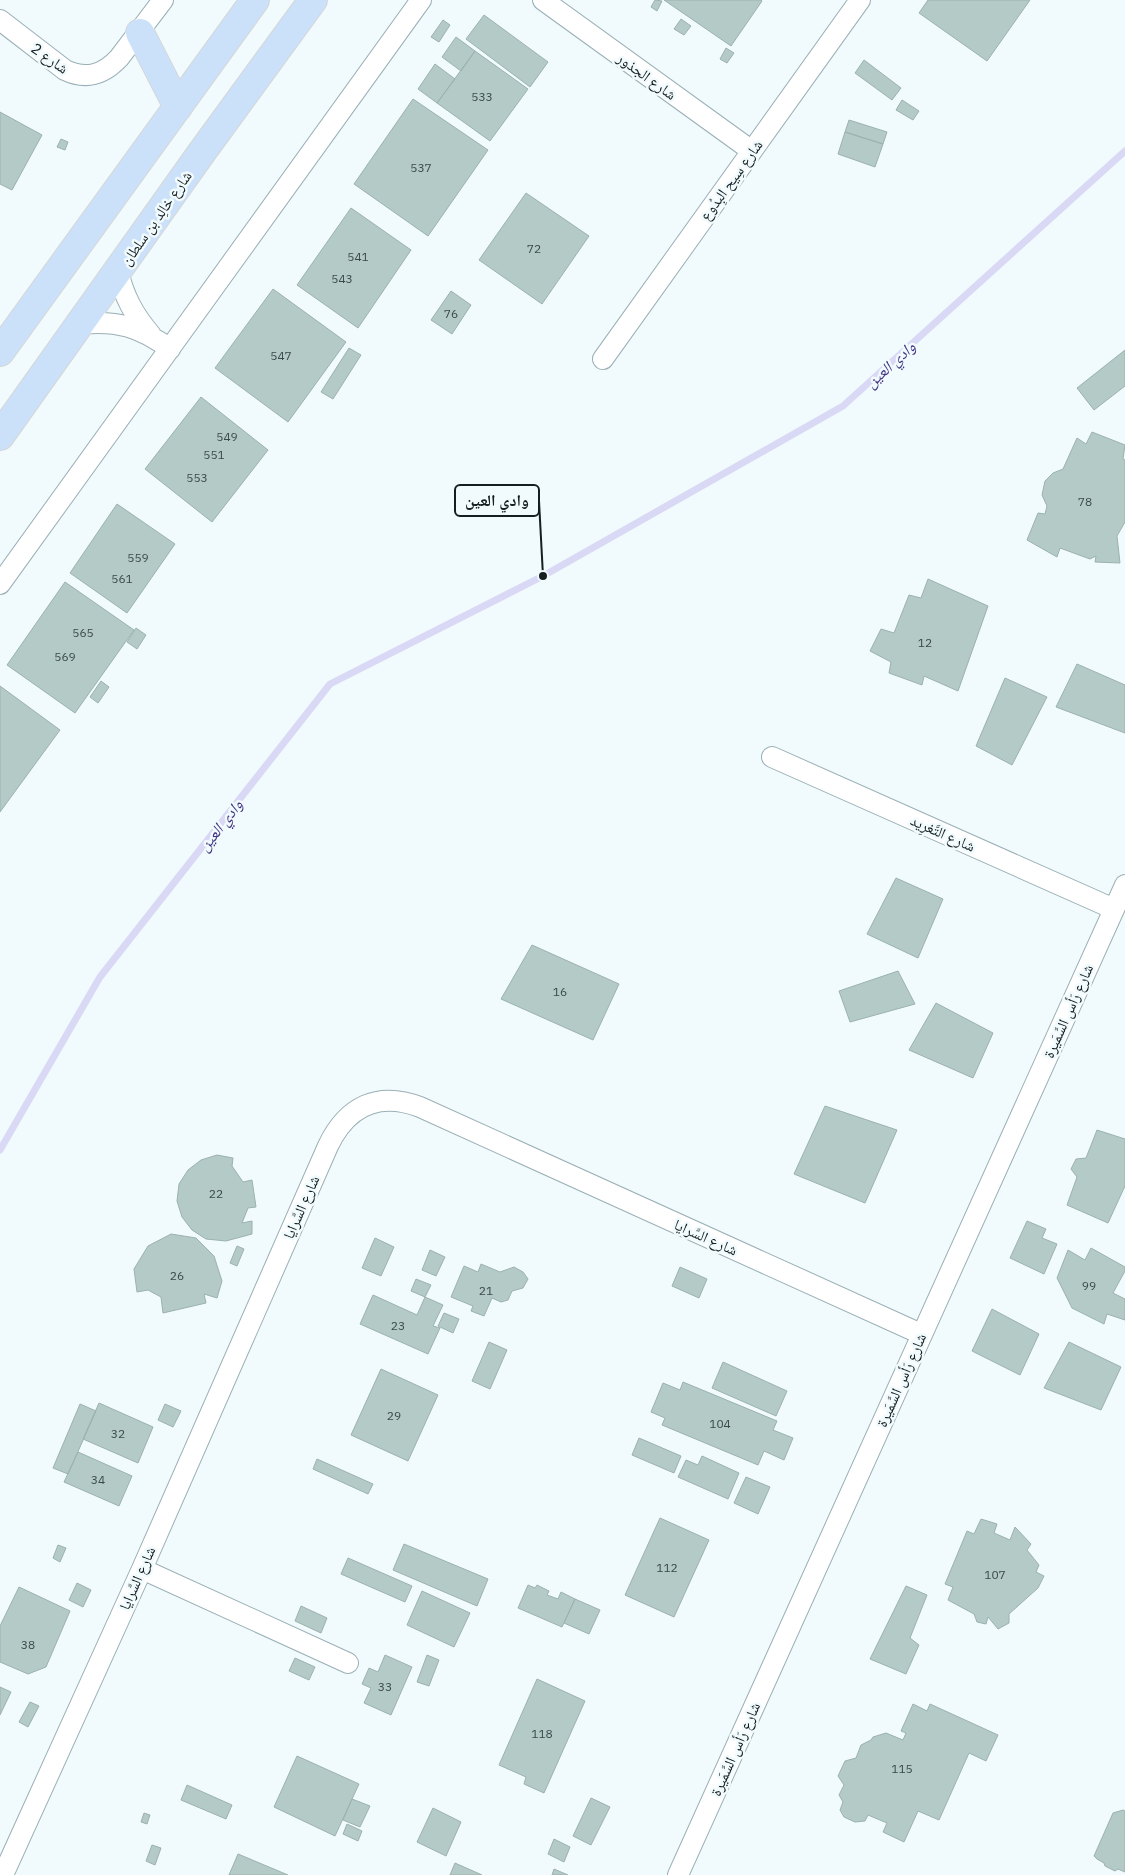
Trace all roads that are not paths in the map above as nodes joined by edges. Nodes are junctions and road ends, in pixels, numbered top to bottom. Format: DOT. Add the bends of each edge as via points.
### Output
graph roads {
  1 [pos="163,0"];
  2 [pos="255,0"];
  3 [pos="313,0"];
  4 [pos="421,0"];
  5 [pos="543,0"];
  6 [pos="860,0"];
  7 [pos="0,20"];
  8 [pos="140,33"];
  9 [pos="178,107"];
  10 [pos="752,151"];
  11 [pos="118,271"];
  12 [pos="81,324"];
  13 [pos="153,336"];
  14 [pos="170,348"];
  15 [pos="0,352"];
  16 [pos="603,359"];
  17 [pos="0,436"];
  18 [pos="0,584"];
  19 [pos="772,757"];
  20 [pos="1125,885"];
  21 [pos="1114,909"];
  22 [pos="921,1334"];
  23 [pos="142,1569"];
  24 [pos="348,1663"];
  25 [pos="3,1875"];
  26 [pos="678,1875"];
  1 -- 8 [label="street, شارع 2"];
  2 -- 9 [label="main road"];
  3 -- 11 [label="main road, شارع خالِد بن سلطان"];
  4 -- 14 [label="street"];
  5 -- 10 [label="street, شارع الجذور"];
  6 -- 10 [label="street, شارع سِيح البِدُوع"];
  7 -- 8 [label="street, شارع 2" via="65,70 84,76 112,66"];
  8 -- 9 [label="main road"];
  9 -- 15 [label="main road"];
  10 -- 16 [label="street, شارع سِيح البِدُوع"];
  11 -- 12 [label="main road, شارع خالِد بن سلطان"];
  11 -- 13 [label="street" via="134,313"];
  12 -- 13 [label="street" via="125,326"];
  12 -- 17 [label="main road, شارع خالِد بن سلطان"];
  13 -- 14 [label="street"];
  14 -- 18 [label="street"];
  19 -- 21 [label="street, شارع التَّغرِيد"];
  20 -- 21 [label="street, شارع رَأس السِّمَيرة"];
  21 -- 22 [label="street, شارع رَأس السِّمَيرة"];
  22 -- 23 [label="street, شارع السَّرايا" via="420,1107 407,1102 378,1101 347,1116 334,1133"];
  22 -- 26 [label="street, شارع رَأس السِّمَيرة"];
  23 -- 24 [label="street"];
  23 -- 25 [label="street, شارع السَّرايا"];
}
